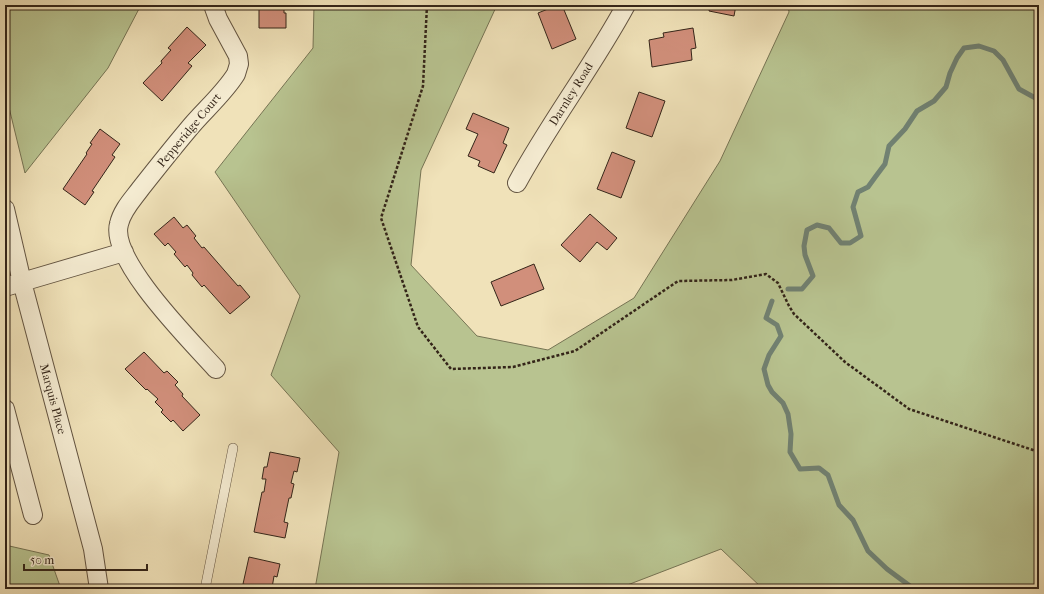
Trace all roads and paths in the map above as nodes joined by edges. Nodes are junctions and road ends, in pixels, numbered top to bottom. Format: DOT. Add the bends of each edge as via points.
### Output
graph roads {
  1 [pos="213,5"];
  2 [pos="426,5"];
  3 [pos="626,5"];
  4 [pos="517,183"];
  5 [pos="5,209"];
  6 [pos="124,252"];
  7 [pos="22,282"];
  8 [pos="5,287"];
  9 [pos="216,370"];
  10 [pos="5,409"];
  11 [pos="233,448"];
  12 [pos="1039,452"];
  13 [pos="33,515"];
  14 [pos="99,589"];
  15 [pos="204,589"];
  1 -- 6 [label="street, Pepperidge Court" via="238,56 236,74 122,213 118,226"];
  2 -- 12 [label="path" via="423,86 381,218 418,327 450,369 512,367 575,351 678,281 732,280 766,274 778,283 794,314 845,362 909,409"];
  3 -- 4 [label="street, Darnley Road"];
  5 -- 7 [label="street, Marquis Place"];
  6 -- 7 [label="street"];
  6 -- 9 [label="street, Pepperidge Court" via="144,288"];
  7 -- 8 [label="street"];
  7 -- 14 [label="street, Marquis Place" via="93,549"];
  10 -- 13 [label="street"];
  11 -- 15 [label="lane"];
}
